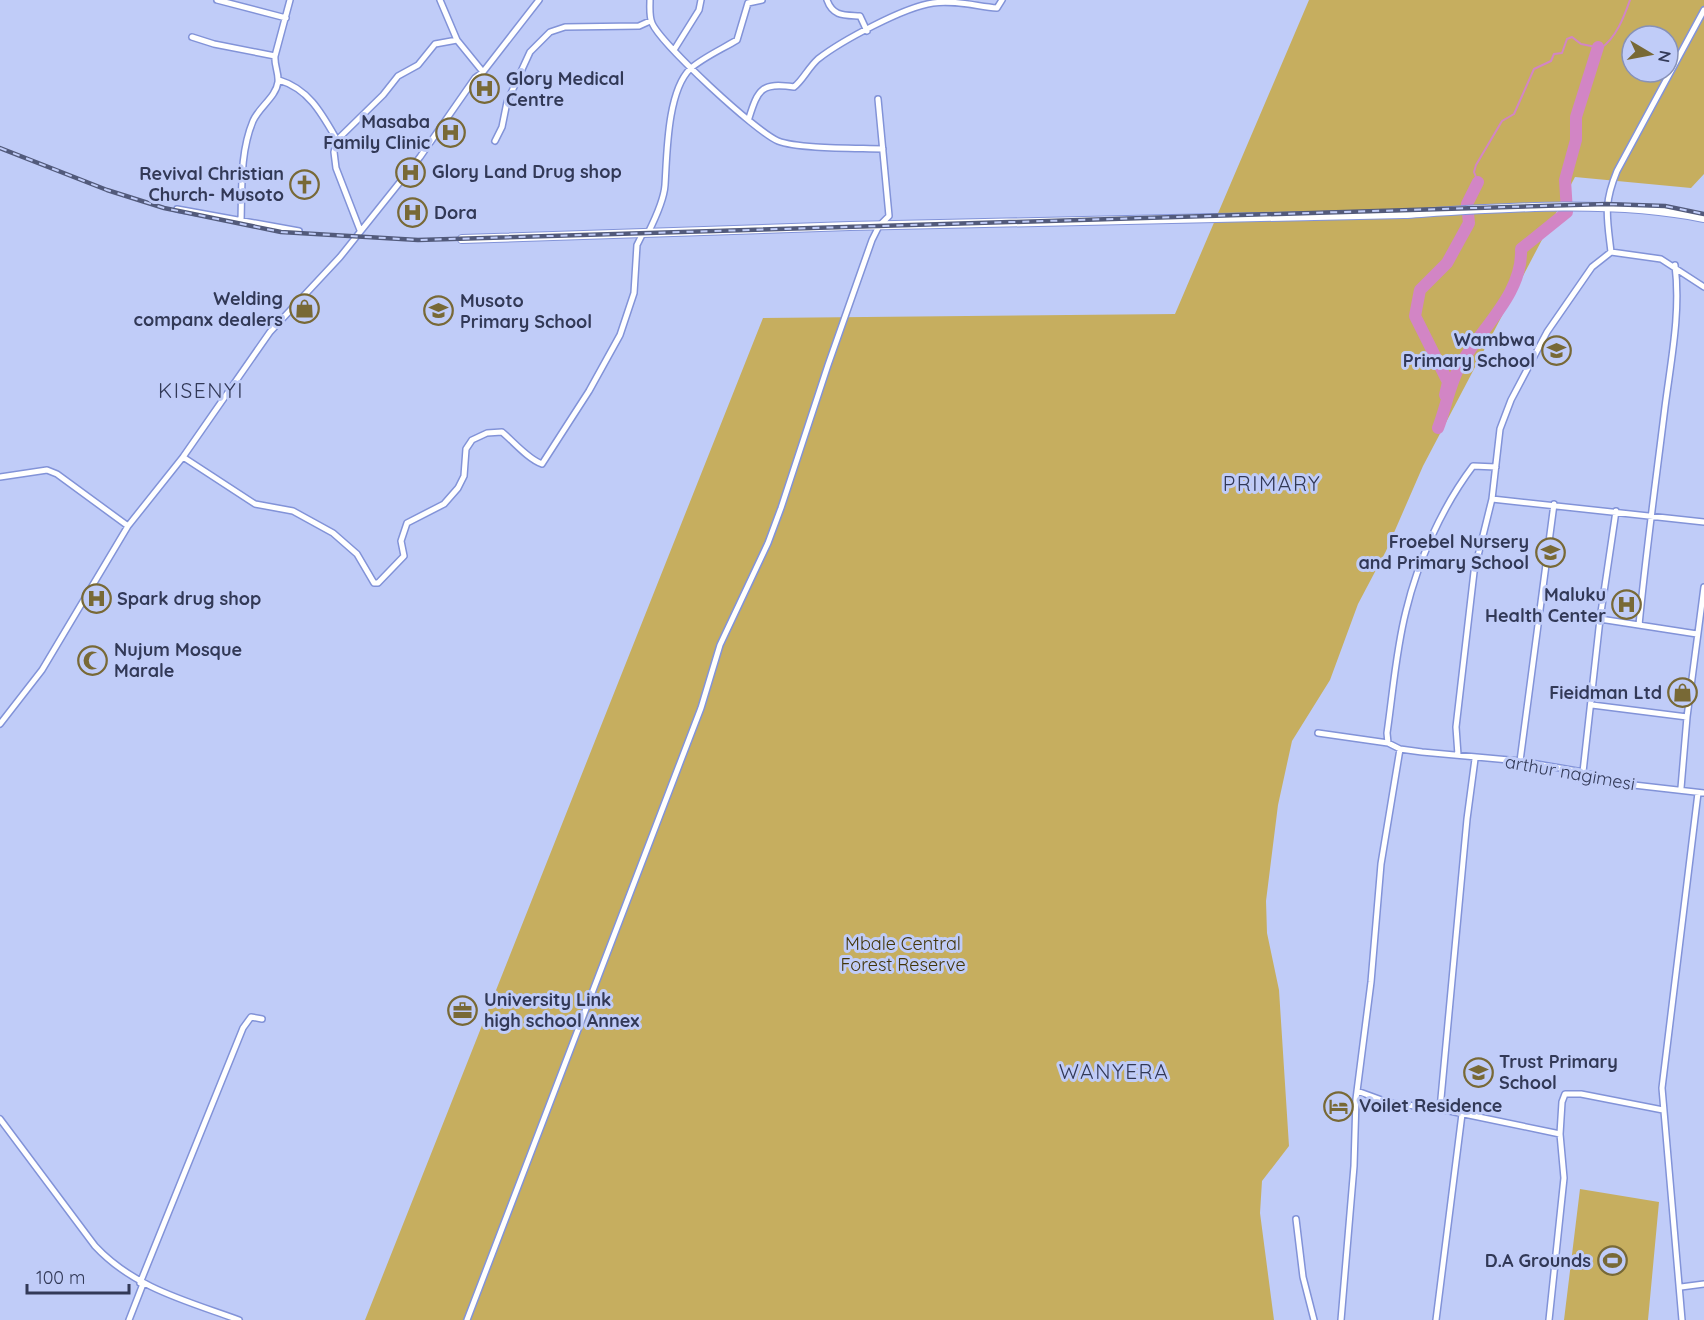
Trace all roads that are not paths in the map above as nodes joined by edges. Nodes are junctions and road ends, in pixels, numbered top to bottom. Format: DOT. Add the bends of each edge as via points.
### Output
graph roads {
  1 [pos="217,0"];
  2 [pos="290,0"];
  3 [pos="440,0"];
  4 [pos="539,0"];
  5 [pos="650,0"];
  6 [pos="701,0"];
  7 [pos="762,0"];
  8 [pos="827,0"];
  9 [pos="1002,0"];
  10 [pos="1704,10"];
  11 [pos="286,18"];
  12 [pos="651,21"];
  13 [pos="867,31"];
  14 [pos="192,37"];
  15 [pos="457,40"];
  16 [pos="674,50"];
  17 [pos="275,56"];
  18 [pos="691,68"];
  19 [pos="483,72"];
  20 [pos="279,80"];
  21 [pos="878,99"];
  22 [pos="749,118"];
  23 [pos="337,140"];
  24 [pos="495,141"];
  25 [pos="883,149"];
  26 [pos="177,209"];
  27 [pos="1606,209"];
  28 [pos="1704,218"];
  29 [pos="241,221"];
  30 [pos="879,226"];
  31 [pos="360,230"];
  32 [pos="299,231"];
  33 [pos="645,233"];
  34 [pos="462,239"];
  35 [pos="1611,252"];
  36 [pos="1674,266"];
  37 [pos="1704,287"];
  38 [pos="183,457"];
  39 [pos="1496,467"];
  40 [pos="0,477"];
  41 [pos="1492,499"];
  42 [pos="1554,504"];
  43 [pos="1616,511"];
  44 [pos="1650,515"];
  45 [pos="1704,522"];
  46 [pos="128,526"];
  47 [pos="1704,587"];
  48 [pos="1701,619"];
  49 [pos="1600,620"];
  50 [pos="1639,625"];
  51 [pos="1697,634"];
  52 [pos="1592,705"];
  53 [pos="1687,717"];
  54 [pos="0,724"];
  55 [pos="1318,733"];
  56 [pos="1388,742"];
  57 [pos="1400,749"];
  58 [pos="1458,755"];
  59 [pos="1475,759"];
  60 [pos="1520,761"];
  61 [pos="1583,772"];
  62 [pos="1682,788"];
  63 [pos="1701,793"];
  64 [pos="262,1019"];
  65 [pos="1357,1091"];
  66 [pos="1440,1109"];
  67 [pos="1663,1110"];
  68 [pos="1462,1114"];
  69 [pos="0,1119"];
  70 [pos="1560,1134"];
  71 [pos="1296,1219"];
  72 [pos="142,1283"];
  73 [pos="1704,1284"];
  74 [pos="1681,1287"];
  75 [pos="129,1320"];
  76 [pos="239,1320"];
  77 [pos="467,1320"];
  78 [pos="1314,1320"];
  79 [pos="1341,1320"];
  80 [pos="1436,1320"];
  81 [pos="1549,1320"];
  82 [pos="1682,1320"];
  1 -- 11 [label="street"];
  2 -- 11 [label="street"];
  3 -- 15 [label="street"];
  4 -- 19 [label="street"];
  5 -- 12 [label="street"];
  6 -- 16 [label="street"];
  7 -- 18 [label="street" via="748,3 736,40"];
  8 -- 13 [label="street" via="840,15 860,16"];
  9 -- 13 [label="street" via="997,8 932,3 904,11"];
  10 -- 27 [label="street" via="1617,171"];
  11 -- 17 [label="street"];
  12 -- 16 [label="street"];
  12 -- 24 [label="street" via="639,26 565,27 550,32 530,52 507,102"];
  13 -- 22 [label="street" via="820,57 794,87 782,85 761,90"];
  14 -- 17 [label="street"];
  15 -- 19 [label="street"];
  15 -- 23 [label="street" via="435,44 418,65 398,76"];
  16 -- 18 [label="street"];
  17 -- 20 [label="street"];
  18 -- 22 [label="street"];
  18 -- 33 [label="street" via="680,85 673,110 665,187"];
  19 -- 31 [label="street"];
  20 -- 23 [label="street" via="296,85 305,93"];
  20 -- 29 [label="street" via="260,108 248,136"];
  21 -- 25 [label="street"];
  22 -- 25 [label="street" via="768,135 791,145"];
  23 -- 31 [label="street" via="336,168"];
  25 -- 30 [label="street" via="889,207 888,216"];
  26 -- 29 [label="street"];
  27 -- 28 [label="main road" via="1662,209"];
  27 -- 30 [label="main road" via="1476,209"];
  27 -- 35 [label="street"];
  29 -- 32 [label="street"];
  30 -- 33 [label="main road"];
  30 -- 77 [label="street" via="768,543 720,645 701,708"];
  31 -- 38 [label="street" via="270,332"];
  33 -- 34 [label="main road"];
  33 -- 38 [label="street" via="637,246 634,293 624,324 589,392 542,464 531,460 502,432 472,440 466,449 464,476 458,488 444,504 407,523 401,541 404,556 378,583 374,583 347,542 333,532 293,511 255,504"];
  35 -- 36 [label="street" via="1661,259"];
  35 -- 39 [label="street" via="1592,267 1534,354 1504,417"];
  36 -- 37 [label="street"];
  36 -- 44 [label="street" via="1676,320"];
  38 -- 46 [label="street"];
  39 -- 41 [label="street"];
  39 -- 56 [label="street" via="1473,466 1418,570 1401,639"];
  40 -- 46 [label="street" via="47,470"];
  41 -- 42 [label="street"];
  41 -- 58 [label="street" via="1474,572 1456,727"];
  42 -- 43 [label="street"];
  42 -- 60 [label="street"];
  43 -- 44 [label="street"];
  43 -- 49 [label="street"];
  44 -- 45 [label="street"];
  44 -- 50 [label="street"];
  46 -- 54 [label="street" via="42,670"];
  47 -- 48 [label="street"];
  48 -- 51 [label="street"];
  49 -- 50 [label="street"];
  49 -- 52 [label="street"];
  50 -- 51 [label="street"];
  51 -- 53 [label="street"];
  52 -- 53 [label="street"];
  52 -- 61 [label="street"];
  53 -- 62 [label="street"];
  55 -- 56 [label="street"];
  56 -- 57 [label="street"];
  57 -- 58 [label="street, arthur nagimesi"];
  57 -- 65 [label="street" via="1381,864"];
  58 -- 59 [label="street, arthur nagimesi"];
  59 -- 60 [label="street, arthur nagimesi"];
  59 -- 66 [label="street"];
  60 -- 61 [label="street, arthur nagimesi"];
  61 -- 62 [label="street, arthur nagimesi" via="1625,784"];
  62 -- 63 [label="street, arthur nagimesi"];
  63 -- 67 [label="street" via="1663,1068"];
  64 -- 72 [label="street" via="251,1017 243,1028"];
  65 -- 66 [label="street" via="1390,1103"];
  65 -- 79 [label="street"];
  66 -- 68 [label="street"];
  67 -- 70 [label="street" via="1565,1094"];
  67 -- 74 [label="street"];
  68 -- 70 [label="street"];
  68 -- 80 [label="street"];
  69 -- 72 [label="street" via="95,1246 110,1263"];
  70 -- 81 [label="street" via="1564,1178"];
  71 -- 78 [label="street" via="1303,1277"];
  72 -- 75 [label="street"];
  72 -- 76 [label="street"];
  73 -- 74 [label="street"];
  74 -- 82 [label="street"];
}
